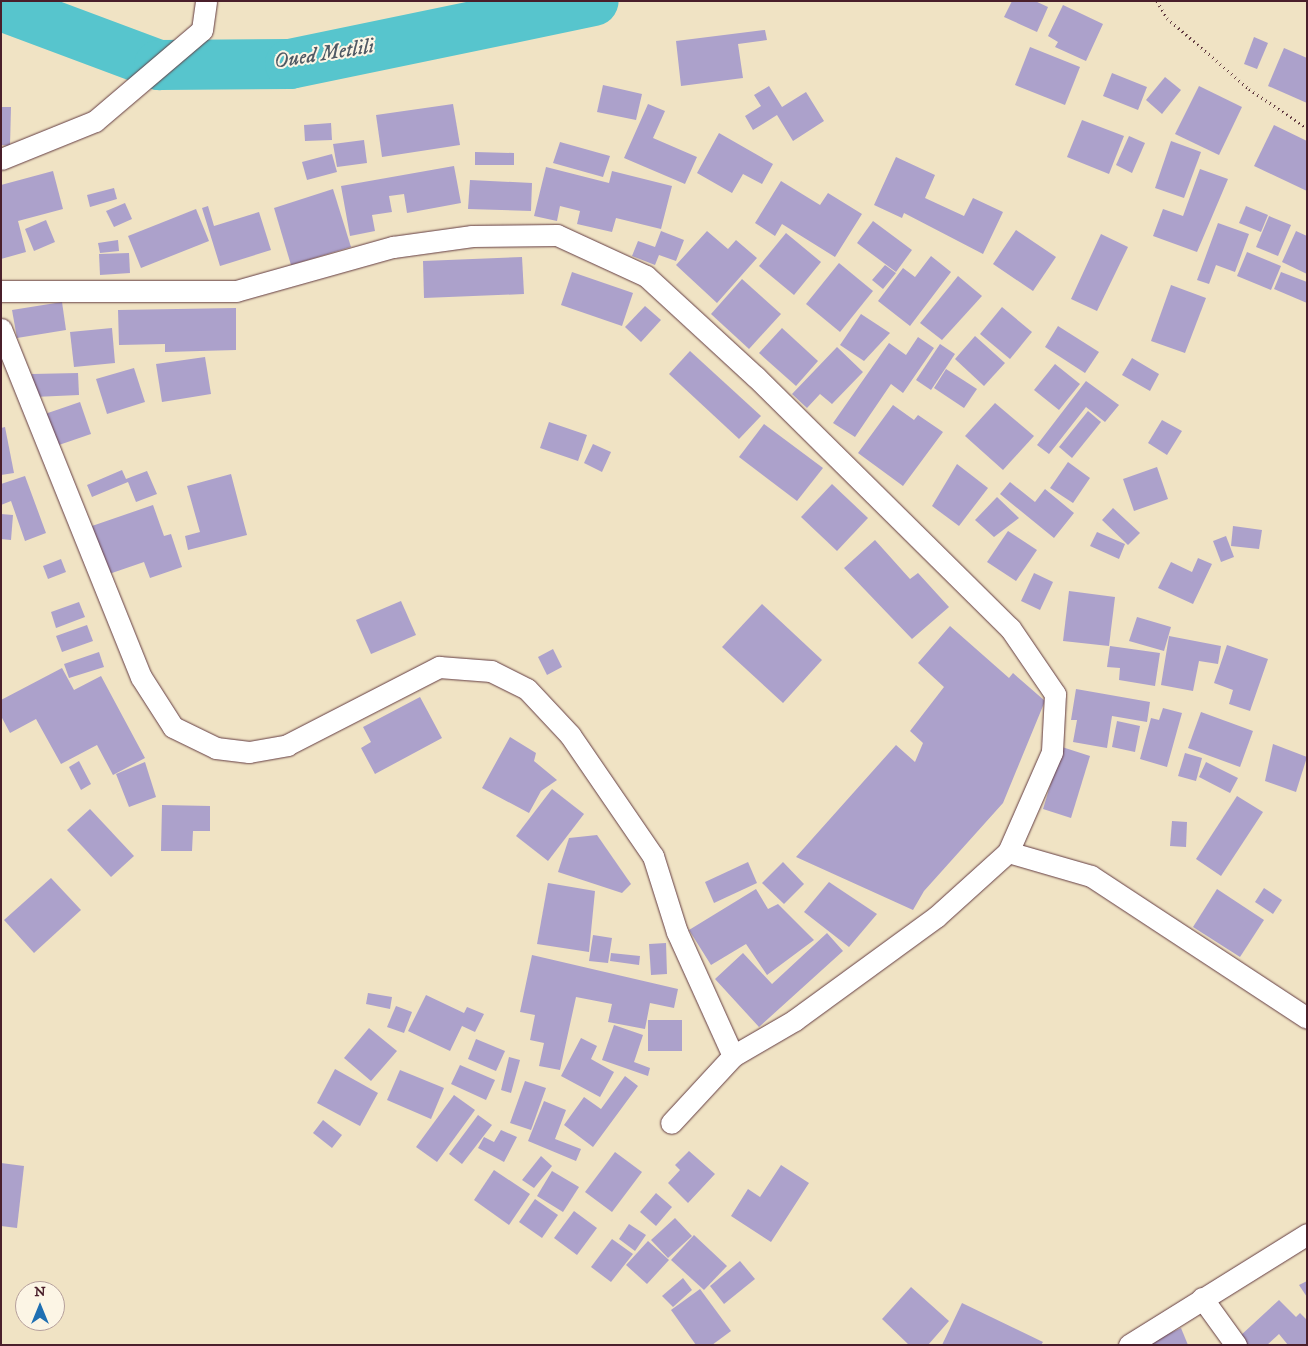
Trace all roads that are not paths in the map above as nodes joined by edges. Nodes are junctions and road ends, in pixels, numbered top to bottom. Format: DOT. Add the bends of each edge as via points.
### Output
graph roads {
  1 [pos="206,1"];
  2 [pos="1,159"];
  3 [pos="1,291"];
  4 [pos="1,330"];
  5 [pos="1008,852"];
  6 [pos="1307,1018"];
  7 [pos="733,1056"];
  8 [pos="671,1123"];
  9 [pos="1307,1234"];
  10 [pos="1202,1298"];
  11 [pos="1128,1345"];
  12 [pos="1236,1345"];
  1 -- 2 [label="street" via="202,30 95,121"];
  3 -- 5 [label="street" via="236,291 393,247 472,236 557,235 646,276 756,377 1010,628 1055,694 1052,752"];
  4 -- 7 [label="street" via="141,677 173,727 216,748 249,752 286,745 439,668 491,671 527,689 570,735 654,856 677,932"];
  5 -- 6 [label="street" via="1091,876"];
  5 -- 7 [label="street" via="928,922 795,1020"];
  7 -- 8 [label="street"];
  9 -- 10 [label="street"];
  10 -- 11 [label="street"];
  10 -- 12 [label="street"];
}
